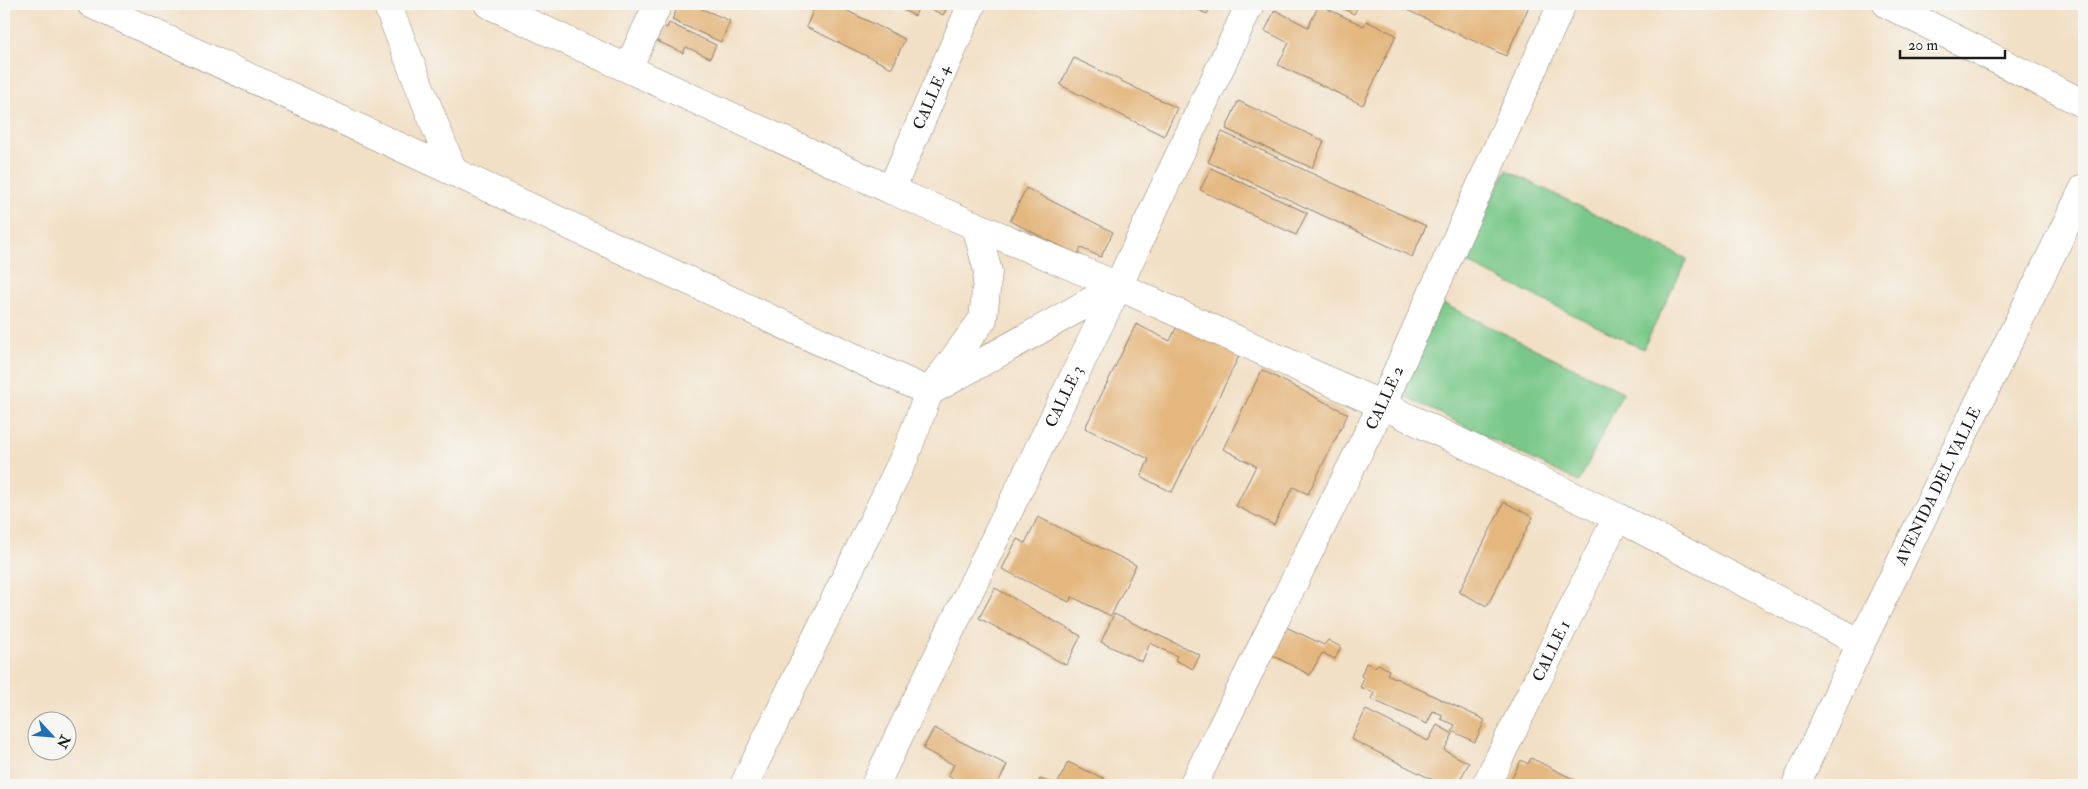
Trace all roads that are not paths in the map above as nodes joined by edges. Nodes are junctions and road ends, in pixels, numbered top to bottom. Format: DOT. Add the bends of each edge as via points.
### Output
graph roads {
  1 [pos="92,4"];
  2 [pos="387,4"];
  3 [pos="488,4"];
  4 [pos="658,4"];
  5 [pos="972,4"];
  6 [pos="1250,4"];
  7 [pos="1562,4"];
  8 [pos="1887,4"];
  9 [pos="628,68"];
  10 [pos="2084,104"];
  11 [pos="453,171"];
  12 [pos="2084,188"];
  13 [pos="891,190"];
  14 [pos="976,226"];
  15 [pos="1118,286"];
  16 [pos="930,392"];
  17 [pos="1382,405"];
  18 [pos="1617,516"];
  19 [pos="1861,643"];
  20 [pos="744,785"];
  21 [pos="875,785"];
  22 [pos="1193,785"];
  23 [pos="1486,785"];
  24 [pos="1796,785"];
  1 -- 11 [label="street"];
  2 -- 11 [label="street"];
  3 -- 9 [label="street"];
  4 -- 9 [label="street"];
  5 -- 13 [label="street, CALLE 4"];
  6 -- 15 [label="street, CALLE 3"];
  7 -- 17 [label="street, CALLE 2"];
  8 -- 10 [label="street"];
  9 -- 13 [label="street"];
  11 -- 16 [label="street"];
  12 -- 19 [label="street, AVENIDA DEL VALLE"];
  13 -- 14 [label="street"];
  14 -- 15 [label="street"];
  14 -- 16 [label="street" via="988,272 983,319"];
  15 -- 16 [label="street"];
  15 -- 17 [label="street"];
  15 -- 21 [label="street, CALLE 3"];
  16 -- 20 [label="street" via="905,456"];
  17 -- 18 [label="street"];
  17 -- 22 [label="street, CALLE 2"];
  18 -- 19 [label="street"];
  18 -- 23 [label="street, CALLE 1"];
  19 -- 24 [label="street, AVENIDA DEL VALLE"];
}
